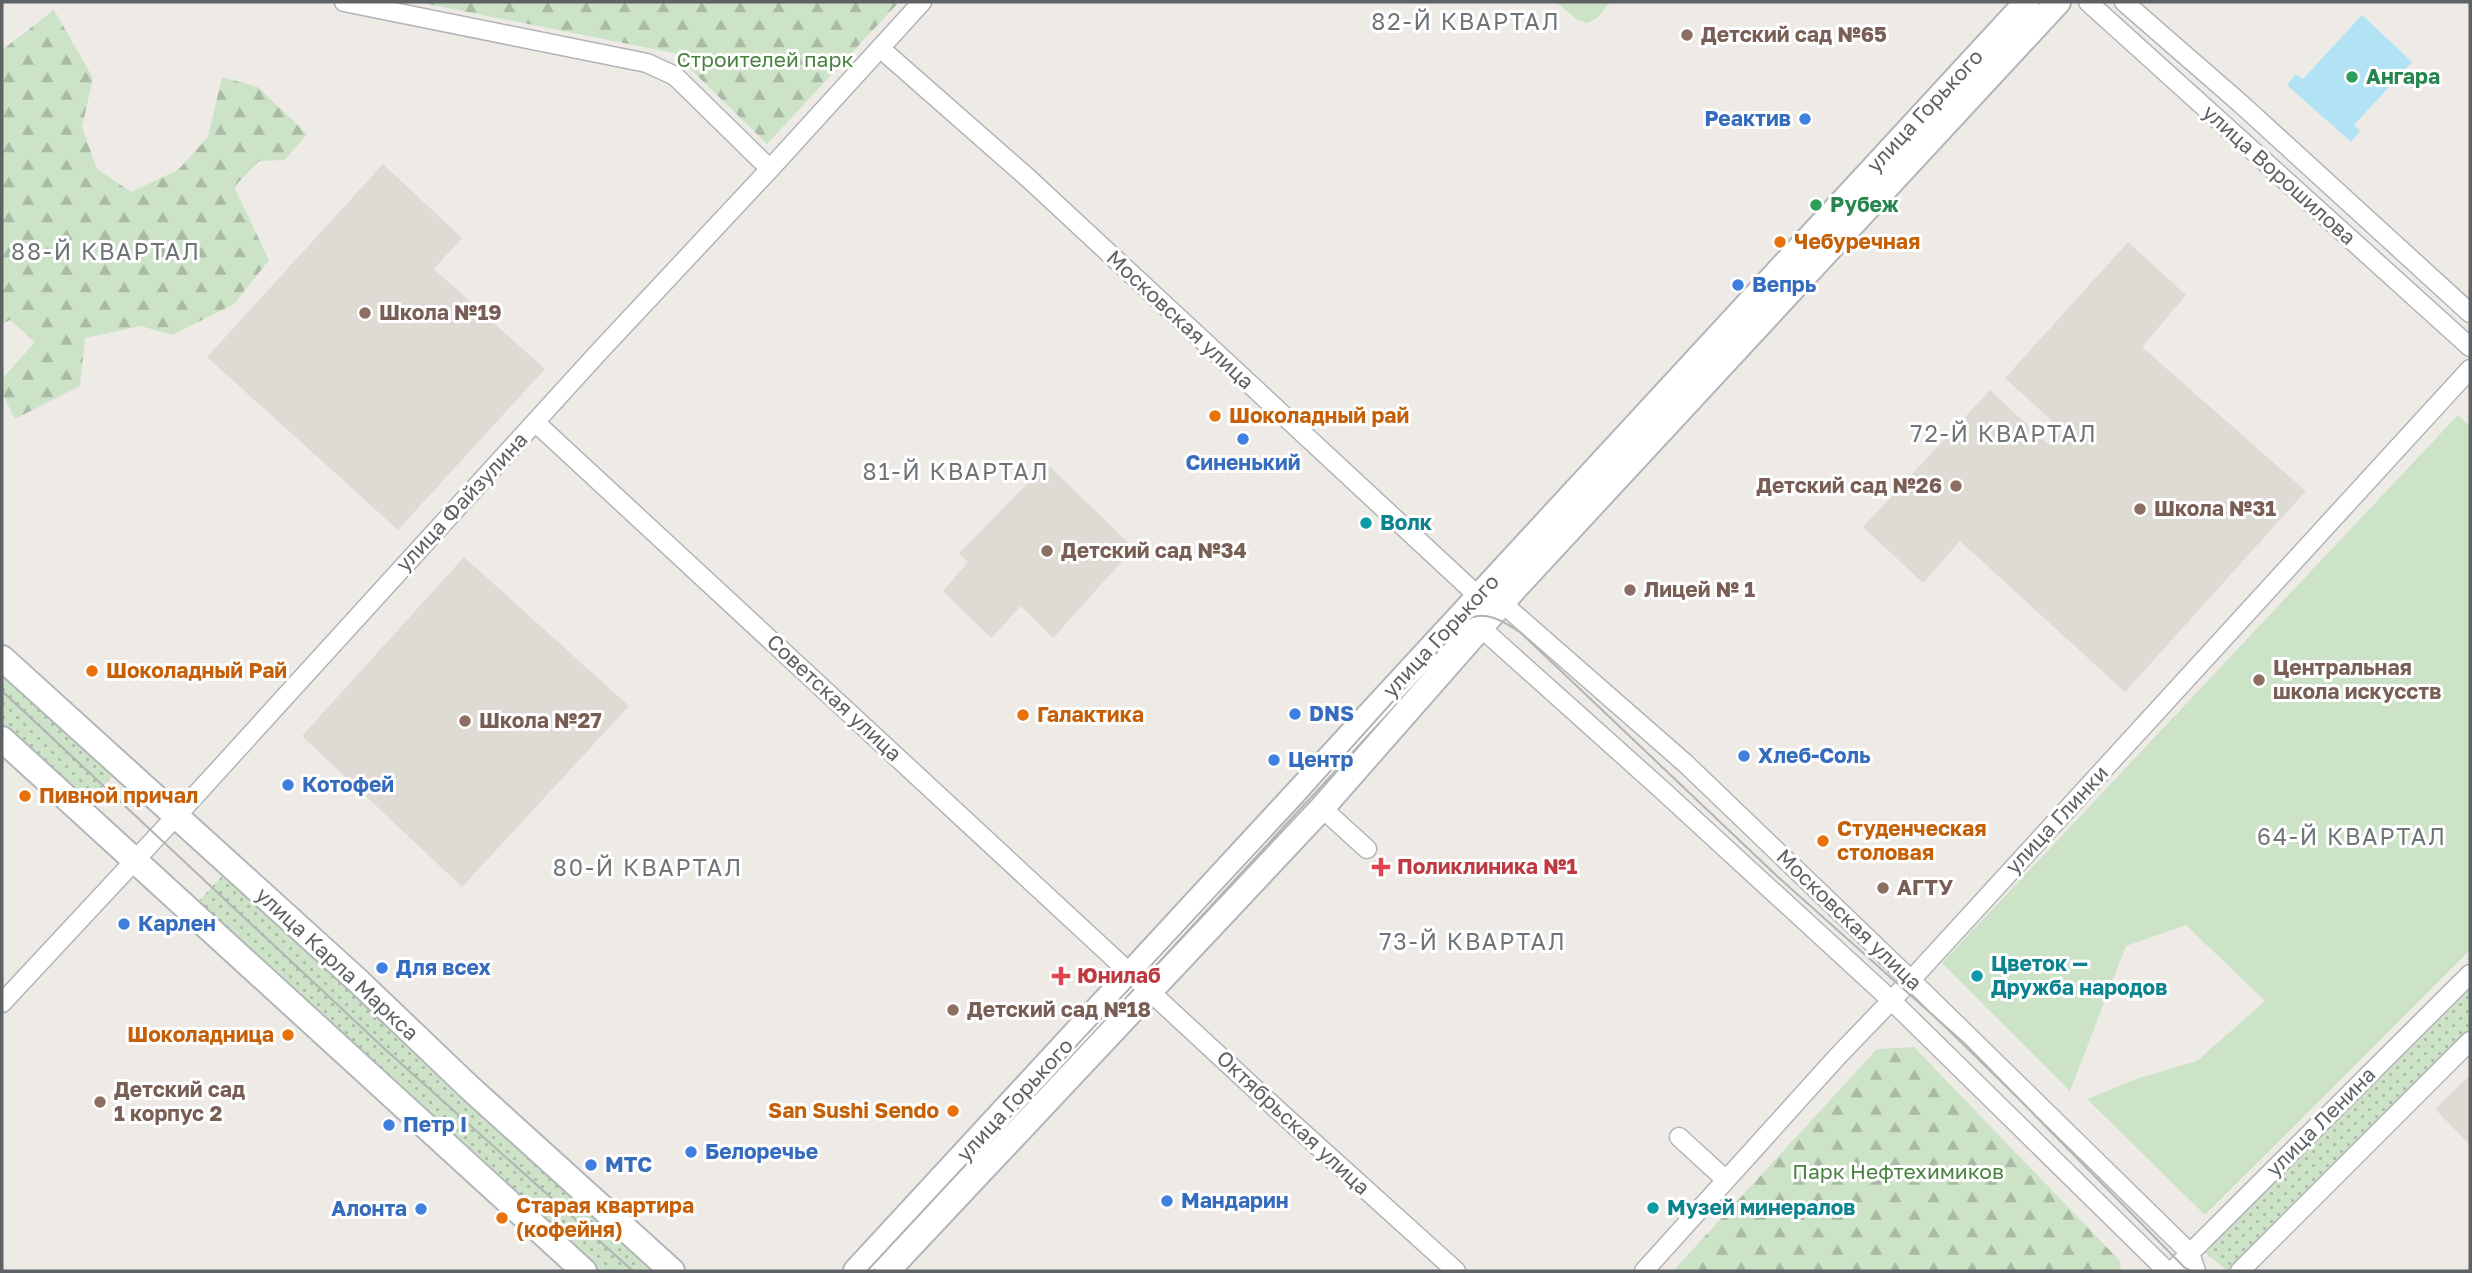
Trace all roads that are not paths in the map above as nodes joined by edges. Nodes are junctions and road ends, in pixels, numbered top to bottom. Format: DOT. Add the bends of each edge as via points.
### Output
graph roads {
  1 [pos="344,2"];
  2 [pos="922,2"];
  3 [pos="2027,2"];
  4 [pos="2058,2"];
  5 [pos="2088,2"];
  6 [pos="2124,2"];
  7 [pos="880,48"];
  8 [pos="770,169"];
  9 [pos="2470,313"];
  10 [pos="2470,347"];
  11 [pos="2470,369"];
  12 [pos="536,422"];
  13 [pos="1477,595"];
  14 [pos="1502,603"];
  15 [pos="1483,625"];
  16 [pos="2,658"];
  17 [pos="2,739"];
  18 [pos="1322,808"];
  19 [pos="175,817"];
  20 [pos="1367,849"];
  21 [pos="134,861"];
  22 [pos="2470,974"];
  23 [pos="1911,980"];
  24 [pos="1141,982"];
  25 [pos="1891,999"];
  26 [pos="2,1003"];
  27 [pos="2470,1041"];
  28 [pos="1679,1136"];
  29 [pos="1727,1180"];
  30 [pos="2190,1253"];
  31 [pos="584,1271"];
  32 [pos="672,1271"];
  33 [pos="856,1271"];
  34 [pos="887,1271"];
  35 [pos="1455,1271"];
  36 [pos="1644,1271"];
  37 [pos="2169,1271"];
  38 [pos="2196,1271"];
  39 [pos="2240,1271"];
  1 -- 8 [label="street" via="646,63 675,76"];
  2 -- 7 [label="street, улица Файзулина"];
  3 -- 13 [label="main road, улица Горького"];
  4 -- 14 [label="main road, улица Горького"];
  5 -- 10 [label="street, улица Ворошилова"];
  6 -- 9 [label="street, улица Ворошилова"];
  7 -- 8 [label="street, улица Файзулина"];
  7 -- 13 [label="street, Московская улица" via="1028,178"];
  8 -- 12 [label="street, улица Файзулина"];
  11 -- 23 [label="street, улица Глинки"];
  12 -- 19 [label="street, улица Файзулина"];
  12 -- 24 [label="street, Советская улица"];
  13 -- 14 [label="street, Московская улица"];
  13 -- 15 [label="street"];
  13 -- 24 [label="main road, улица Горького"];
  14 -- 15 [label="main road, улица Горького"];
  14 -- 23 [label="street, Московская улица" via="1686,765"];
  15 -- 18 [label="main road, улица Горького"];
  15 -- 25 [label="street, Московская улица" via="1492,638"];
  16 -- 19 [label="main road, улица Карла Маркса"];
  17 -- 21 [label="main road"];
  18 -- 20 [label="street"];
  18 -- 24 [label="main road, улица Горького"];
  19 -- 21 [label="street, улица Файзулина"];
  19 -- 32 [label="main road, улица Карла Маркса"];
  21 -- 26 [label="street, улица Файзулина"];
  21 -- 31 [label="main road"];
  22 -- 30 [label="street, улица Ленина"];
  23 -- 25 [label="street, улица Глинки"];
  23 -- 30 [label="street, Московская улица"];
  24 -- 33 [label="main road, улица Горького"];
  24 -- 34 [label="main road, улица Горького"];
  24 -- 35 [label="street, Октябрьская улица"];
  25 -- 29 [label="street, улица Глинки"];
  25 -- 37 [label="street, Московская улица"];
  27 -- 39 [label="street"];
  28 -- 29 [label="street"];
  29 -- 36 [label="street, улица Глинки"];
  30 -- 37 [label="street, улица Ленина"];
  30 -- 38 [label="street, Московская улица"];
}
